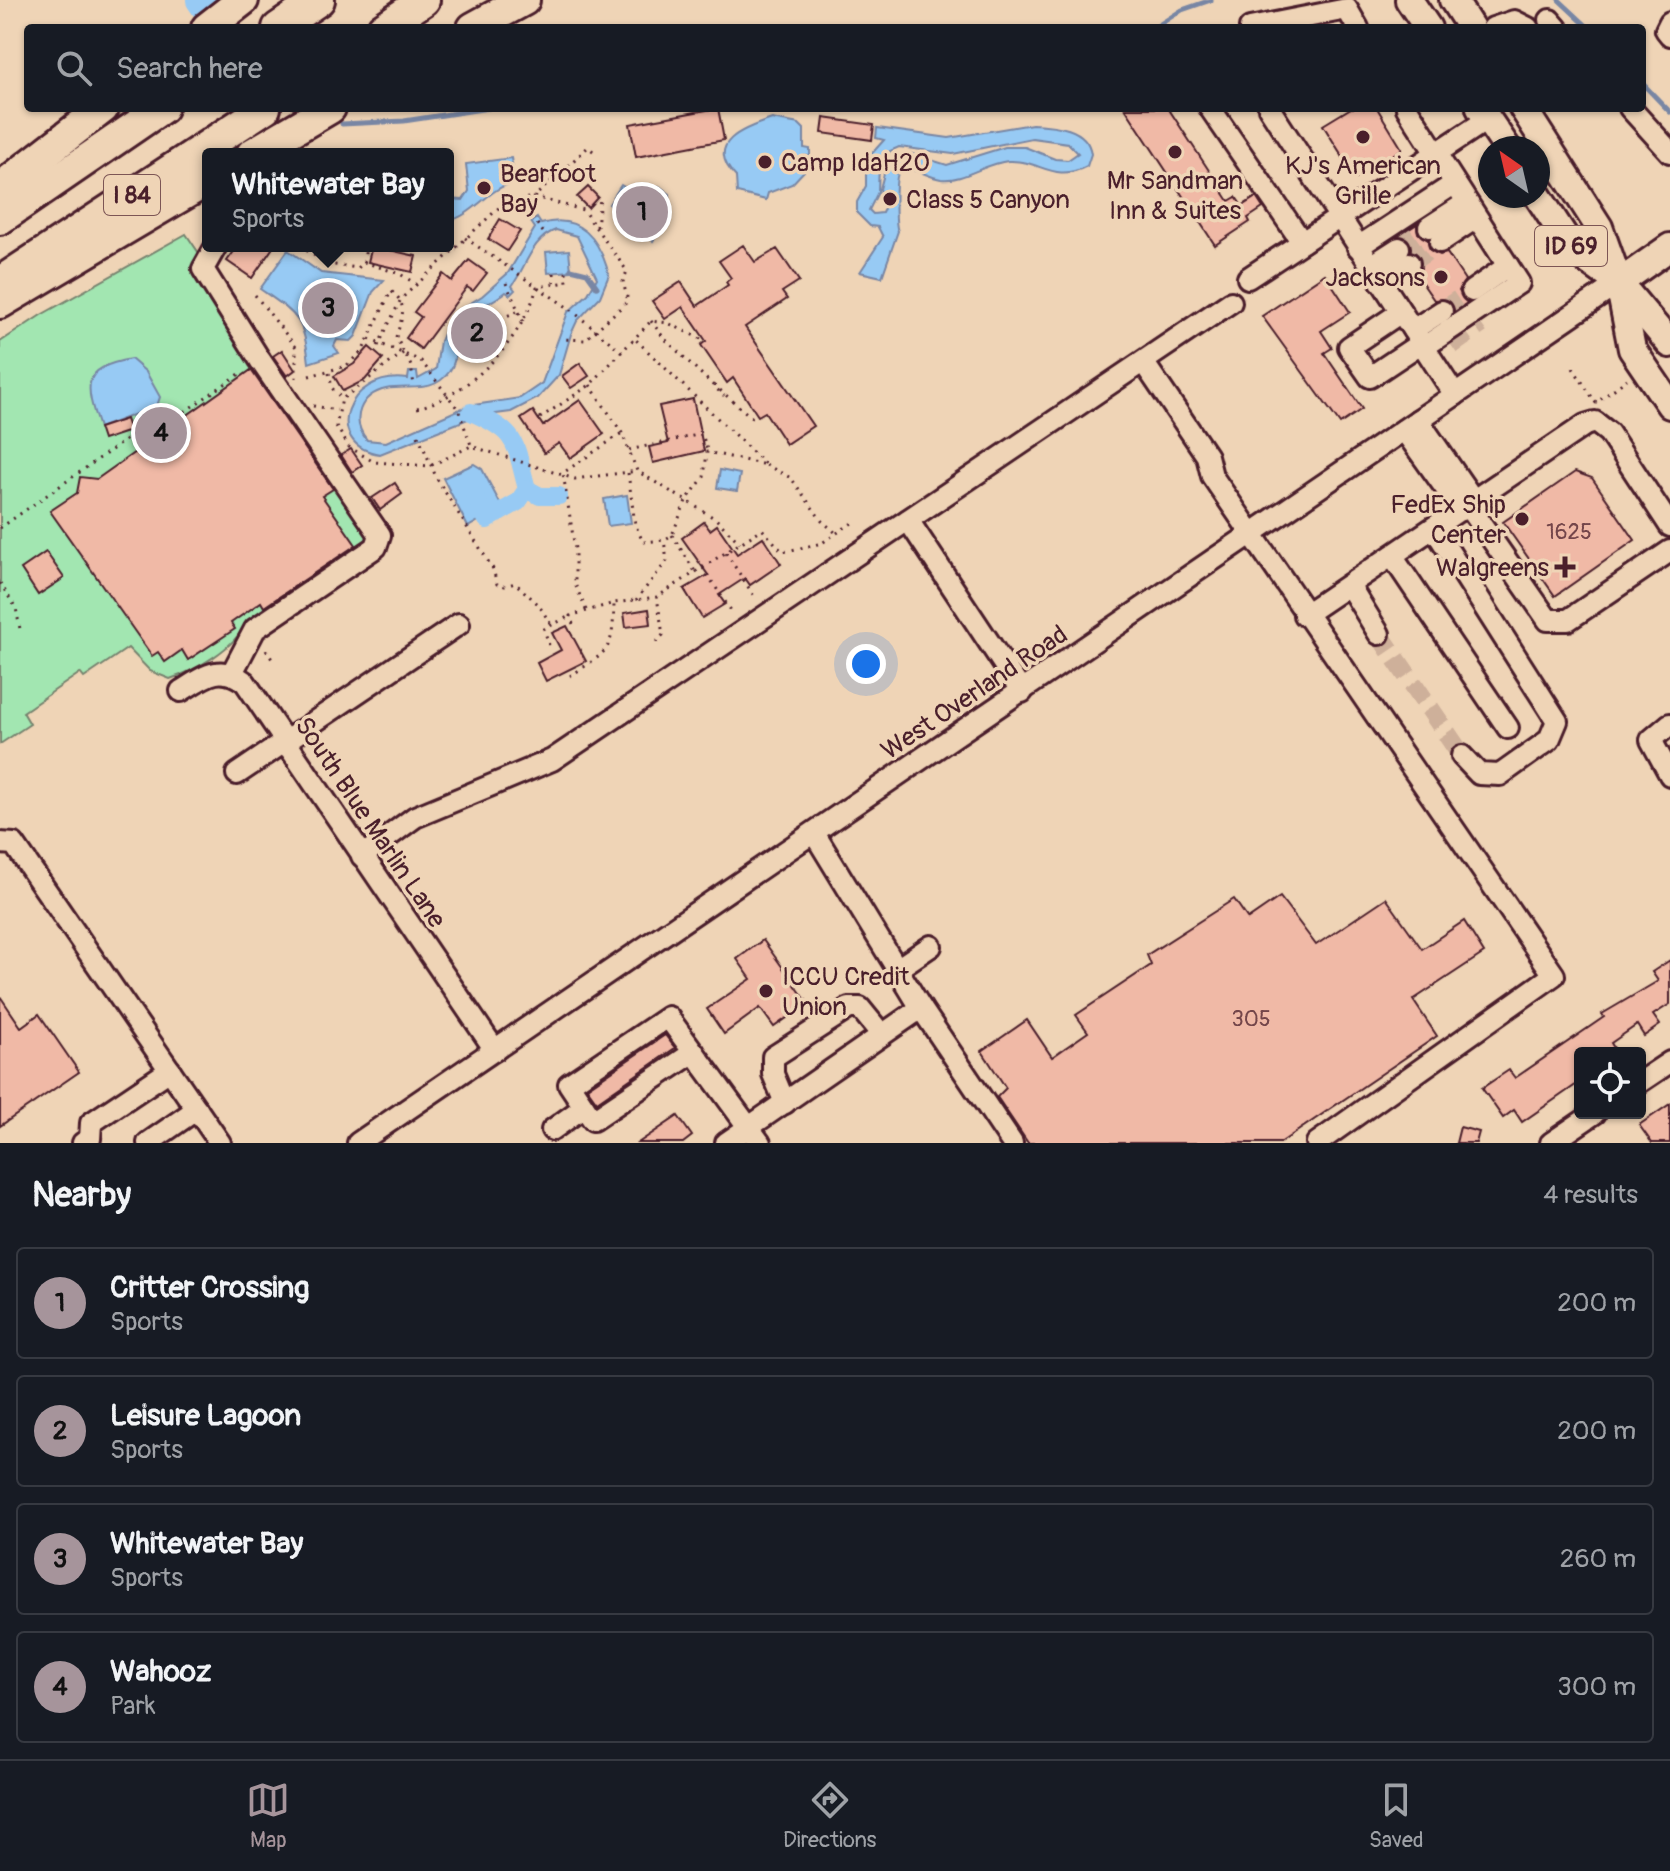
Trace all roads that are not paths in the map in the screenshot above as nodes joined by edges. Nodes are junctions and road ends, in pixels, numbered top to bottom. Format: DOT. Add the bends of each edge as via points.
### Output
graph roads {
  1 [pos="243,0"];
  2 [pos="319,0"];
  3 [pos="424,0"];
  4 [pos="524,0"];
  5 [pos="1409,0"];
  6 [pos="1453,0"];
  7 [pos="1670,22"];
  8 [pos="212,24"];
  9 [pos="284,24"];
  10 [pos="389,24"];
  11 [pos="480,24"];
  12 [pos="1270,24"];
  13 [pos="1356,24"];
  14 [pos="1425,24"];
  15 [pos="1468,24"];
  16 [pos="1670,35"];
  17 [pos="98,112"];
  18 [pos="156,112"];
  19 [pos="259,112"];
  20 [pos="323,112"];
  21 [pos="1213,112"];
  22 [pos="1272,112"];
  23 [pos="1409,112"];
  24 [pos="1526,112"];
  25 [pos="1634,112"];
  26 [pos="1484,114"];
  27 [pos="1499,136"];
  28 [pos="204,148"];
  29 [pos="262,148"];
  30 [pos="202,149"];
  31 [pos="1670,152"];
  32 [pos="1435,154"];
  33 [pos="202,184"];
  34 [pos="1454,184"];
  35 [pos="0,188"];
  36 [pos="1546,208"];
  37 [pos="1471,210"];
  38 [pos="1339,217"];
  39 [pos="0,219"];
  40 [pos="1434,235"];
  41 [pos="1302,242"];
  42 [pos="1358,247"];
  43 [pos="1670,247"];
  44 [pos="213,252"];
  45 [pos="1404,256"];
  46 [pos="1376,274"];
  47 [pos="1513,275"];
  48 [pos="1248,278"];
  49 [pos="0,282"];
  50 [pos="1619,283"];
  51 [pos="1472,291"];
  52 [pos="1231,302"];
  53 [pos="0,303"];
  54 [pos="1442,311"];
  55 [pos="1401,312"];
  56 [pos="1481,324"];
  57 [pos="1422,344"];
  58 [pos="1670,344"];
  59 [pos="1451,345"];
  60 [pos="1144,363"];
  61 [pos="1455,395"];
  62 [pos="1670,405"];
  63 [pos="1411,425"];
  64 [pos="1467,505"];
  65 [pos="908,520"];
  66 [pos="1670,526"];
  67 [pos="1434,528"];
  68 [pos="1252,534"];
  69 [pos="1670,551"];
  70 [pos="1392,556"];
  71 [pos="1349,585"];
  72 [pos="1304,615"];
  73 [pos="459,624"];
  74 [pos="1379,634"];
  75 [pos="232,673"];
  76 [pos="181,691"];
  77 [pos="1022,692"];
  78 [pos="1670,724"];
  79 [pos="1508,728"];
  80 [pos="285,742"];
  81 [pos="1462,756"];
  82 [pos="237,774"];
  83 [pos="1670,775"];
  84 [pos="814,833"];
  85 [pos="0,843"];
  86 [pos="362,856"];
  87 [pos="931,946"];
  88 [pos="897,969"];
  89 [pos="921,1008"];
  90 [pos="882,1035"];
  91 [pos="495,1050"];
  92 [pos="694,1052"];
  93 [pos="1670,1062"];
  94 [pos="170,1070"];
  95 [pos="1646,1078"];
  96 [pos="785,1103"];
  97 [pos="584,1107"];
  98 [pos="197,1109"];
  99 [pos="1586,1119"];
  100 [pos="552,1130"];
  101 [pos="754,1135"];
  102 [pos="83,1143"];
  103 [pos="148,1143"];
  104 [pos="220,1143"];
  105 [pos="358,1143"];
  106 [pos="726,1143"];
  107 [pos="1012,1143"];
  108 [pos="1317,1143"];
  109 [pos="1551,1143"];
  1 -- 8 [label="highway"];
  2 -- 9 [label="highway"];
  3 -- 10 [label="highway"];
  4 -- 11 [label="highway"];
  5 -- 14 [label="main road"];
  6 -- 15 [label="main road"];
  7 -- 16 [label="street"];
  12 -- 13 [label="street" via="1347,9"];
  17 -- 35 [label="highway"];
  18 -- 39 [label="highway, I 84"];
  19 -- 28 [label="highway, I 84"];
  20 -- 29 [label="highway"];
  21 -- 41 [label="street"];
  22 -- 38 [label="street"];
  23 -- 32 [label="street"];
  24 -- 50 [label="main road, ID 69" via="1599,227"];
  25 -- 31 [label="street"];
  26 -- 27 [label="main road"];
  26 -- 32 [label="street"];
  30 -- 49 [label="highway, I 84"];
  32 -- 34 [label="street"];
  32 -- 38 [label="street"];
  33 -- 53 [label="highway"];
  34 -- 37 [label="street"];
  34 -- 42 [label="street"];
  36 -- 50 [label="main road, ID 69" via="1573,250"];
  37 -- 40 [label="street"];
  37 -- 47 [label="street"];
  38 -- 41 [label="street"];
  38 -- 42 [label="street"];
  41 -- 48 [label="street"];
  42 -- 46 [label="street"];
  43 -- 50 [label="main road"];
  44 -- 75 [label="street" via="203,269 380,535 376,547 255,629"];
  45 -- 46 [label="street"];
  46 -- 55 [label="street"];
  47 -- 51 [label="street"];
  47 -- 56 [label="street" via="1522,293"];
  47 -- 57 [label="street"];
  50 -- 58 [label="main road, ID 69"];
  50 -- 61 [label="street, West Overland Road"];
  50 -- 62 [label="main road, ID 69" via="1632,349"];
  52 -- 60 [label="street"];
  54 -- 57 [label="street"];
  55 -- 57 [label="street"];
  55 -- 57 [label="street" via="1349,347 1370,377"];
  57 -- 59 [label="street"];
  57 -- 61 [label="street"];
  60 -- 65 [label="street"];
  60 -- 68 [label="street"];
  61 -- 63 [label="street, West Overland Road"];
  63 -- 64 [label="street"];
  63 -- 68 [label="street, West Overland Road"];
  64 -- 66 [label="street" via="1595,422 1609,433"];
  64 -- 67 [label="street"];
  64 -- 69 [label="street" via="1548,620 1568,620"];
  65 -- 77 [label="street"];
  65 -- 86 [label="street" via="552,760 415,817"];
  67 -- 70 [label="street"];
  67 -- 81 [label="street" via="1557,721 1549,740 1500,775 1479,774"];
  68 -- 72 [label="street"];
  68 -- 77 [label="street, West Overland Road"];
  70 -- 71 [label="street"];
  70 -- 79 [label="street"];
  71 -- 72 [label="street"];
  71 -- 74 [label="street"];
  72 -- 108 [label="street" via="1554,975"];
  73 -- 80 [label="street"];
  75 -- 76 [label="street" via="212,672"];
  75 -- 80 [label="street, South Blue Marlin Lane" via="245,682"];
  77 -- 84 [label="street, West Overland Road"];
  78 -- 83 [label="street" via="1651,740"];
  80 -- 82 [label="street"];
  80 -- 86 [label="street, South Blue Marlin Lane"];
  84 -- 88 [label="street"];
  84 -- 91 [label="street, West Overland Road"];
  85 -- 94 [label="street" via="14,844"];
  86 -- 91 [label="street, South Blue Marlin Lane"];
  87 -- 88 [label="street"];
  88 -- 89 [label="street"];
  89 -- 90 [label="street"];
  89 -- 107 [label="street"];
  90 -- 96 [label="street"];
  90 -- 96 [label="street" via="860,1008 849,1008 773,1057 773,1074"];
  91 -- 105 [label="street, West Overland Road"];
  92 -- 97 [label="street" via="593,1120"];
  92 -- 97 [label="street" via="668,1017 569,1084"];
  92 -- 101 [label="street"];
  93 -- 95 [label="street"];
  94 -- 98 [label="street"];
  94 -- 102 [label="street" via="91,1123 90,1139"];
  96 -- 101 [label="street"];
  97 -- 100 [label="street"];
  98 -- 103 [label="street"];
  98 -- 104 [label="street"];
  99 -- 109 [label="street"];
  101 -- 106 [label="street"];
}
